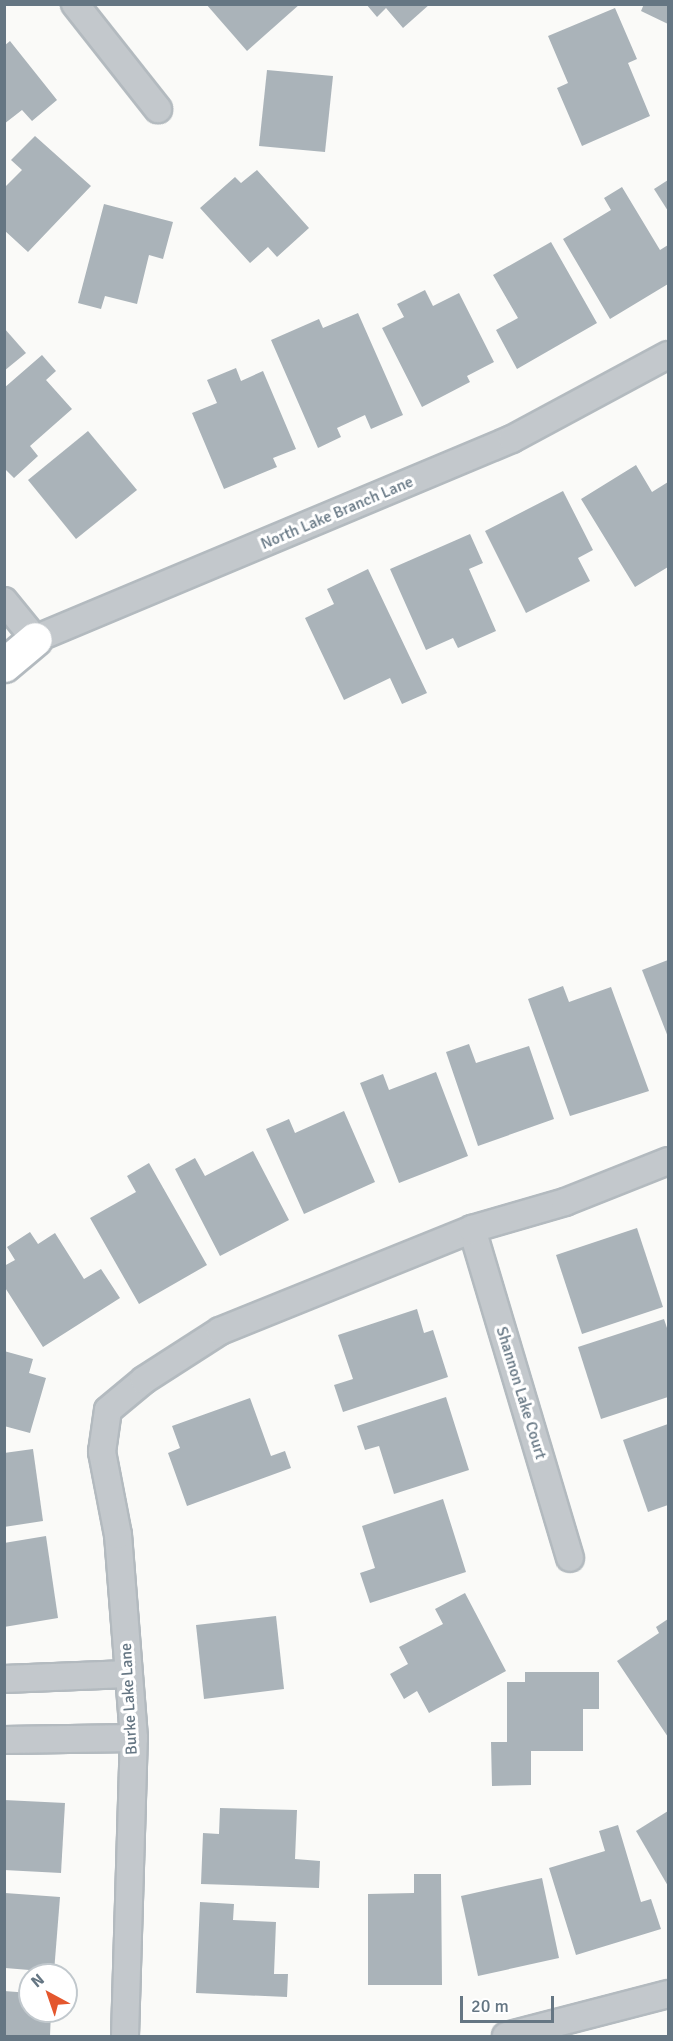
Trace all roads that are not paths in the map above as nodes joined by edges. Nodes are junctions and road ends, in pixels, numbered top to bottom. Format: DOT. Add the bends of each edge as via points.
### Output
graph roads {
  1 [pos="75,4"];
  2 [pos="159,109"];
  3 [pos="669,355"];
  4 [pos="4,601"];
  5 [pos="35,639"];
  6 [pos="4,665"];
  7 [pos="669,1161"];
  8 [pos="472,1228"];
  9 [pos="570,1558"];
  10 [pos="128,1674"];
  11 [pos="4,1679"];
  12 [pos="134,1738"];
  13 [pos="4,1740"];
  14 [pos="669,1994"];
  15 [pos="125,2037"];
  16 [pos="506,2037"];
  1 -- 2 [label="street"];
  3 -- 5 [label="street, North Lake Branch Lane" via="512,439"];
  4 -- 5 [label="street"];
  5 -- 6 [label="street, North Lake Branch Lane"];
  7 -- 8 [label="street, Burke Lake Lane" via="565,1202"];
  8 -- 9 [label="street, Shannon Lake Court"];
  8 -- 10 [label="street, Burke Lake Lane" via="220,1331 144,1380 108,1410 102,1452 118,1535"];
  10 -- 11 [label="street"];
  10 -- 12 [label="street, Burke Lake Lane"];
  12 -- 13 [label="street"];
  12 -- 15 [label="street, Burke Lake Lane"];
  14 -- 16 [label="street"];
}
